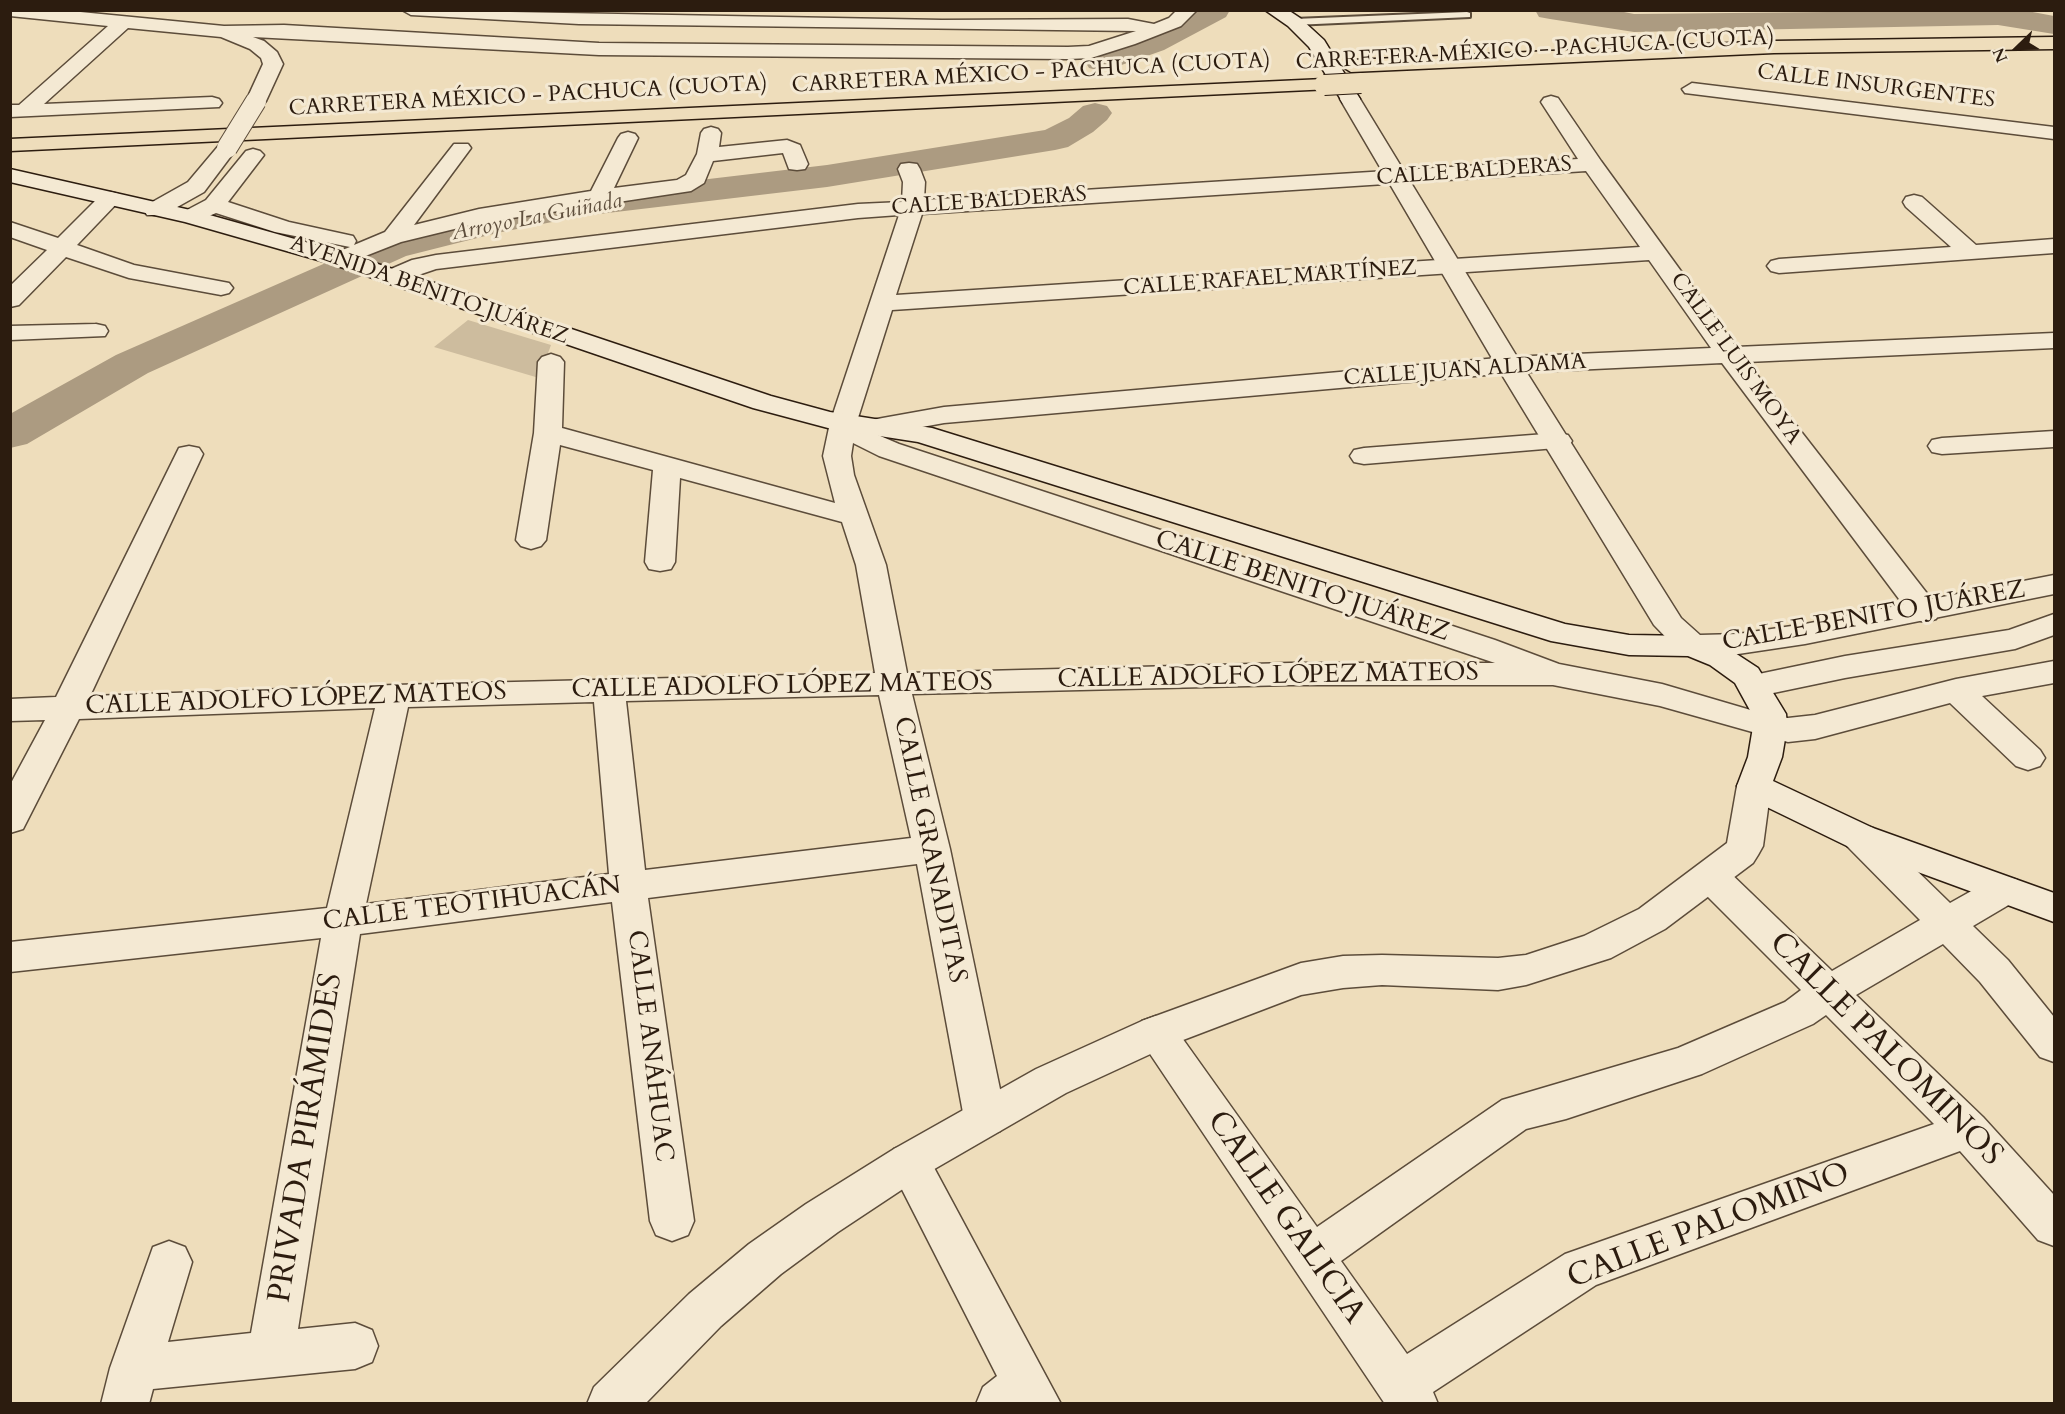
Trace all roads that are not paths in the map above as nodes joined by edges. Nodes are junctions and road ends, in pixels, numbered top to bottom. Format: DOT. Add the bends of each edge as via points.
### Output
graph roads {
  1 [pos="156,10"];
  2 [pos="411,10"];
  3 [pos="1188,10"];
  4 [pos="1274,10"];
  5 [pos="10,11"];
  6 [pos="250,12"];
  7 [pos="1467,15"];
  8 [pos="790,16"];
  9 [pos="125,21"];
  10 [pos="1294,22"];
  11 [pos="225,26"];
  12 [pos="1151,29"];
  13 [pos="2055,43"];
  14 [pos="2055,60"];
  15 [pos="882,86"];
  16 [pos="1692,89"];
  17 [pos="1356,91"];
  18 [pos="610,98"];
  19 [pos="528,102"];
  20 [pos="1551,102"];
  21 [pos="212,103"];
  22 [pos="262,107"];
  23 [pos="19,110"];
  24 [pos="10,125"];
  25 [pos="711,133"];
  26 [pos="2051,137"];
  27 [pos="628,138"];
  28 [pos="10,145"];
  29 [pos="461,148"];
  30 [pos="253,155"];
  31 [pos="707,155"];
  32 [pos="793,155"];
  33 [pos="1592,164"];
  34 [pos="909,169"];
  35 [pos="10,175"];
  36 [pos="1397,177"];
  37 [pos="599,196"];
  38 [pos="110,199"];
  39 [pos="1914,202"];
  40 [pos="214,205"];
  41 [pos="913,206"];
  42 [pos="155,210"];
  43 [pos="190,217"];
  44 [pos="10,229"];
  45 [pos="393,237"];
  46 [pos="2055,246"];
  47 [pos="61,248"];
  48 [pos="1658,253"];
  49 [pos="1972,253"];
  50 [pos="344,254"];
  51 [pos="1779,266"];
  52 [pos="1452,267"];
  53 [pos="385,274"];
  54 [pos="221,288"];
  55 [pos="10,300"];
  56 [pos="882,303"];
  57 [pos="96,331"];
  58 [pos="10,333"];
  59 [pos="2055,340"];
  60 [pos="1729,355"];
  61 [pos="551,362"];
  62 [pos="1509,365"];
  63 [pos="843,423"];
  64 [pos="877,427"];
  65 [pos="548,433"];
  66 [pos="2055,439"];
  67 [pos="1558,441"];
  68 [pos="1942,446"];
  69 [pos="189,454"];
  70 [pos="1364,456"];
  71 [pos="667,467"];
  72 [pos="855,517"];
  73 [pos="531,540"];
  74 [pos="660,562"];
  75 [pos="2055,585"];
  76 [pos="1925,612"];
  77 [pos="2055,624"];
  78 [pos="1692,646"];
  79 [pos="2055,672"];
  80 [pos="1553,674"];
  81 [pos="893,685"];
  82 [pos="1754,686"];
  83 [pos="1956,690"];
  84 [pos="609,691"];
  85 [pos="394,696"];
  86 [pos="68,707"];
  87 [pos="10,710"];
  88 [pos="1770,727"];
  89 [pos="2028,758"];
  90 [pos="1754,786"];
  91 [pos="10,820"];
  92 [pos="1860,837"];
  93 [pos="932,849"];
  94 [pos="1711,877"];
  95 [pos="628,886"];
  96 [pos="2004,890"];
  97 [pos="2055,908"];
  98 [pos="343,921"];
  99 [pos="1946,924"];
  100 [pos="10,957"];
  101 [pos="1830,991"];
  102 [pos="1156,1034"];
  103 [pos="2055,1045"];
  104 [pos="985,1118"];
  105 [pos="1968,1130"];
  106 [pos="909,1162"];
  107 [pos="672,1221"];
  108 [pos="2055,1226"];
  109 [pos="1313,1255"];
  110 [pos="169,1262"];
  111 [pos="355,1346"];
  112 [pos="271,1354"];
  113 [pos="129,1386"];
  114 [pos="1408,1394"];
  115 [pos="1021,1397"];
  116 [pos="611,1404"];
  1 -- 11 [label="street" via="207,15"];
  2 -- 8 [label="street" via="559,18"];
  3 -- 12 [label="street" via="1175,22"];
  4 -- 10 [label="street"];
  5 -- 9 [label="street"];
  6 -- 11 [label="street"];
  7 -- 10 [label="lane"];
  8 -- 12 [label="street" via="942,25 1128,24"];
  9 -- 11 [label="street"];
  9 -- 23 [label="street"];
  10 -- 17 [label="street"];
  11 -- 12 [label="street" via="610,49 1068,53 1098,50"];
  11 -- 22 [label="street" via="270,56 272,71"];
  13 -- 15 [label="highway, CARRETERA MÉXICO - PACHUCA (CUOTA)" via="1786,46"];
  14 -- 17 [label="highway, CARRETERA MÉXICO - PACHUCA (CUOTA)" via="1854,61"];
  16 -- 26 [label="street, CALLE INSURGENTES"];
  17 -- 28 [label="highway, CARRETERA MÉXICO - PACHUCA (CUOTA), bridge" via="1324,85"];
  17 -- 36 [label="street"];
  18 -- 19 [label="highway, CARRETERA MÉXICO - PACHUCA (CUOTA)"];
  20 -- 33 [label="street, CALLE LUIS MOYA"];
  21 -- 23 [label="street"];
  22 -- 24 [label="highway, CARRETERA MÉXICO - PACHUCA (CUOTA)"];
  22 -- 42 [label="street, bridge" via="196,187"];
  25 -- 31 [label="street"];
  27 -- 37 [label="street"];
  29 -- 45 [label="street"];
  30 -- 40 [label="street"];
  31 -- 32 [label="street"];
  31 -- 37 [label="street" via="691,183"];
  33 -- 36 [label="street, CALLE BALDERAS"];
  33 -- 48 [label="street, CALLE LUIS MOYA"];
  34 -- 41 [label="street, CALLE GRANADITAS" via="914,182"];
  35 -- 38 [label="street, AVENIDA BENITO JUÁREZ"];
  36 -- 41 [label="street, CALLE BALDERAS"];
  36 -- 52 [label="street"];
  37 -- 45 [label="street" via="500,212"];
  38 -- 42 [label="street, AVENIDA BENITO JUÁREZ"];
  38 -- 47 [label="street"];
  39 -- 49 [label="street"];
  40 -- 43 [label="street"];
  40 -- 50 [label="street" via="283,227"];
  41 -- 53 [label="street, CALLE BALDERAS" via="545,247 420,265"];
  41 -- 56 [label="street, CALLE GRANADITAS"];
  42 -- 43 [label="street, AVENIDA BENITO JUÁREZ"];
  43 -- 50 [label="street, AVENIDA BENITO JUÁREZ"];
  44 -- 47 [label="street"];
  45 -- 50 [label="street"];
  46 -- 49 [label="street"];
  47 -- 54 [label="street" via="129,271"];
  47 -- 55 [label="street"];
  48 -- 52 [label="street, CALLE RAFAEL MARTÍNEZ"];
  48 -- 60 [label="street, CALLE LUIS MOYA"];
  49 -- 51 [label="street"];
  50 -- 53 [label="street, AVENIDA BENITO JUÁREZ"];
  52 -- 56 [label="street, CALLE RAFAEL MARTÍNEZ"];
  52 -- 62 [label="street"];
  53 -- 63 [label="street, AVENIDA BENITO JUÁREZ" via="751,399"];
  56 -- 63 [label="street, CALLE GRANADITAS"];
  57 -- 58 [label="street"];
  59 -- 60 [label="street, CALLE JUAN ALDAMA"];
  60 -- 62 [label="street, CALLE JUAN ALDAMA"];
  60 -- 76 [label="street, CALLE LUIS MOYA"];
  61 -- 65 [label="street"];
  62 -- 64 [label="street, CALLE JUAN ALDAMA" via="956,414"];
  62 -- 67 [label="street"];
  63 -- 64 [label="street"];
  63 -- 72 [label="street, CALLE GRANADITAS" via="837,456"];
  63 -- 80 [label="street, CALLE BENITO JUÁREZ" via="888,450 1484,647"];
  64 -- 78 [label="street, CALLE BENITO JUÁREZ" via="922,434 1562,634 1629,645"];
  65 -- 71 [label="street"];
  65 -- 73 [label="street"];
  66 -- 68 [label="street"];
  67 -- 70 [label="street"];
  67 -- 78 [label="street" via="1670,625"];
  69 -- 86 [label="street"];
  71 -- 72 [label="street"];
  71 -- 74 [label="street"];
  72 -- 81 [label="street, CALLE GRANADITAS" via="871,564"];
  75 -- 76 [label="street, CALLE BENITO JUÁREZ"];
  76 -- 78 [label="street, CALLE BENITO JUÁREZ" via="1770,639"];
  77 -- 82 [label="street" via="2015,639"];
  78 -- 82 [label="street" via="1736,666"];
  79 -- 83 [label="street"];
  80 -- 81 [label="street, CALLE ADOLFO LÓPEZ MATEOS" via="1290,674"];
  80 -- 88 [label="street, CALLE BENITO JUÁREZ" via="1662,695"];
  81 -- 84 [label="street, CALLE ADOLFO LÓPEZ MATEOS"];
  81 -- 93 [label="street, CALLE GRANADITAS"];
  82 -- 88 [label="street" via="1769,714"];
  83 -- 88 [label="street" via="1815,727"];
  83 -- 89 [label="street"];
  84 -- 85 [label="street, CALLE ADOLFO LÓPEZ MATEOS"];
  84 -- 95 [label="street, CALLE ANÁHUAC"];
  85 -- 86 [label="street, CALLE ADOLFO LÓPEZ MATEOS"];
  85 -- 98 [label="street, PRIVADA PIRÁMIDES"];
  86 -- 87 [label="street, CALLE ADOLFO LÓPEZ MATEOS"];
  86 -- 91 [label="street"];
  88 -- 90 [label="street" via="1765,757"];
  90 -- 92 [label="street"];
  90 -- 94 [label="street" via="1745,846"];
  92 -- 96 [label="street"];
  92 -- 99 [label="street"];
  93 -- 95 [label="street, CALLE TEOTIHUACÁN"];
  93 -- 104 [label="street, CALLE GRANADITAS"];
  94 -- 101 [label="street, CALLE PALOMINOS"];
  94 -- 102 [label="street" via="1629,933 1526,970 1475,974 1343,972 1262,992"];
  95 -- 98 [label="street, CALLE TEOTIHUACÁN"];
  95 -- 107 [label="street, CALLE ANÁHUAC"];
  96 -- 97 [label="street"];
  96 -- 99 [label="street"];
  98 -- 100 [label="street, CALLE TEOTIHUACÁN"];
  98 -- 112 [label="street, PRIVADA PIRÁMIDES"];
  99 -- 101 [label="street"];
  99 -- 103 [label="street" via="1994,971"];
  101 -- 105 [label="street, CALLE PALOMINOS"];
  101 -- 109 [label="street" via="1799,1013 1688,1062 1517,1113"];
  102 -- 104 [label="street" via="1051,1081"];
  102 -- 109 [label="street, CALLE GALICIA"];
  104 -- 106 [label="street"];
  105 -- 108 [label="street, CALLE PALOMINOS"];
  105 -- 114 [label="street, CALLE PALOMINO" via="1581,1269"];
  106 -- 115 [label="street"];
  106 -- 116 [label="street" via="765,1260 705,1310"];
  109 -- 114 [label="street, CALLE GALICIA"];
  110 -- 113 [label="street"];
  111 -- 112 [label="street"];
  112 -- 113 [label="street"];
}
